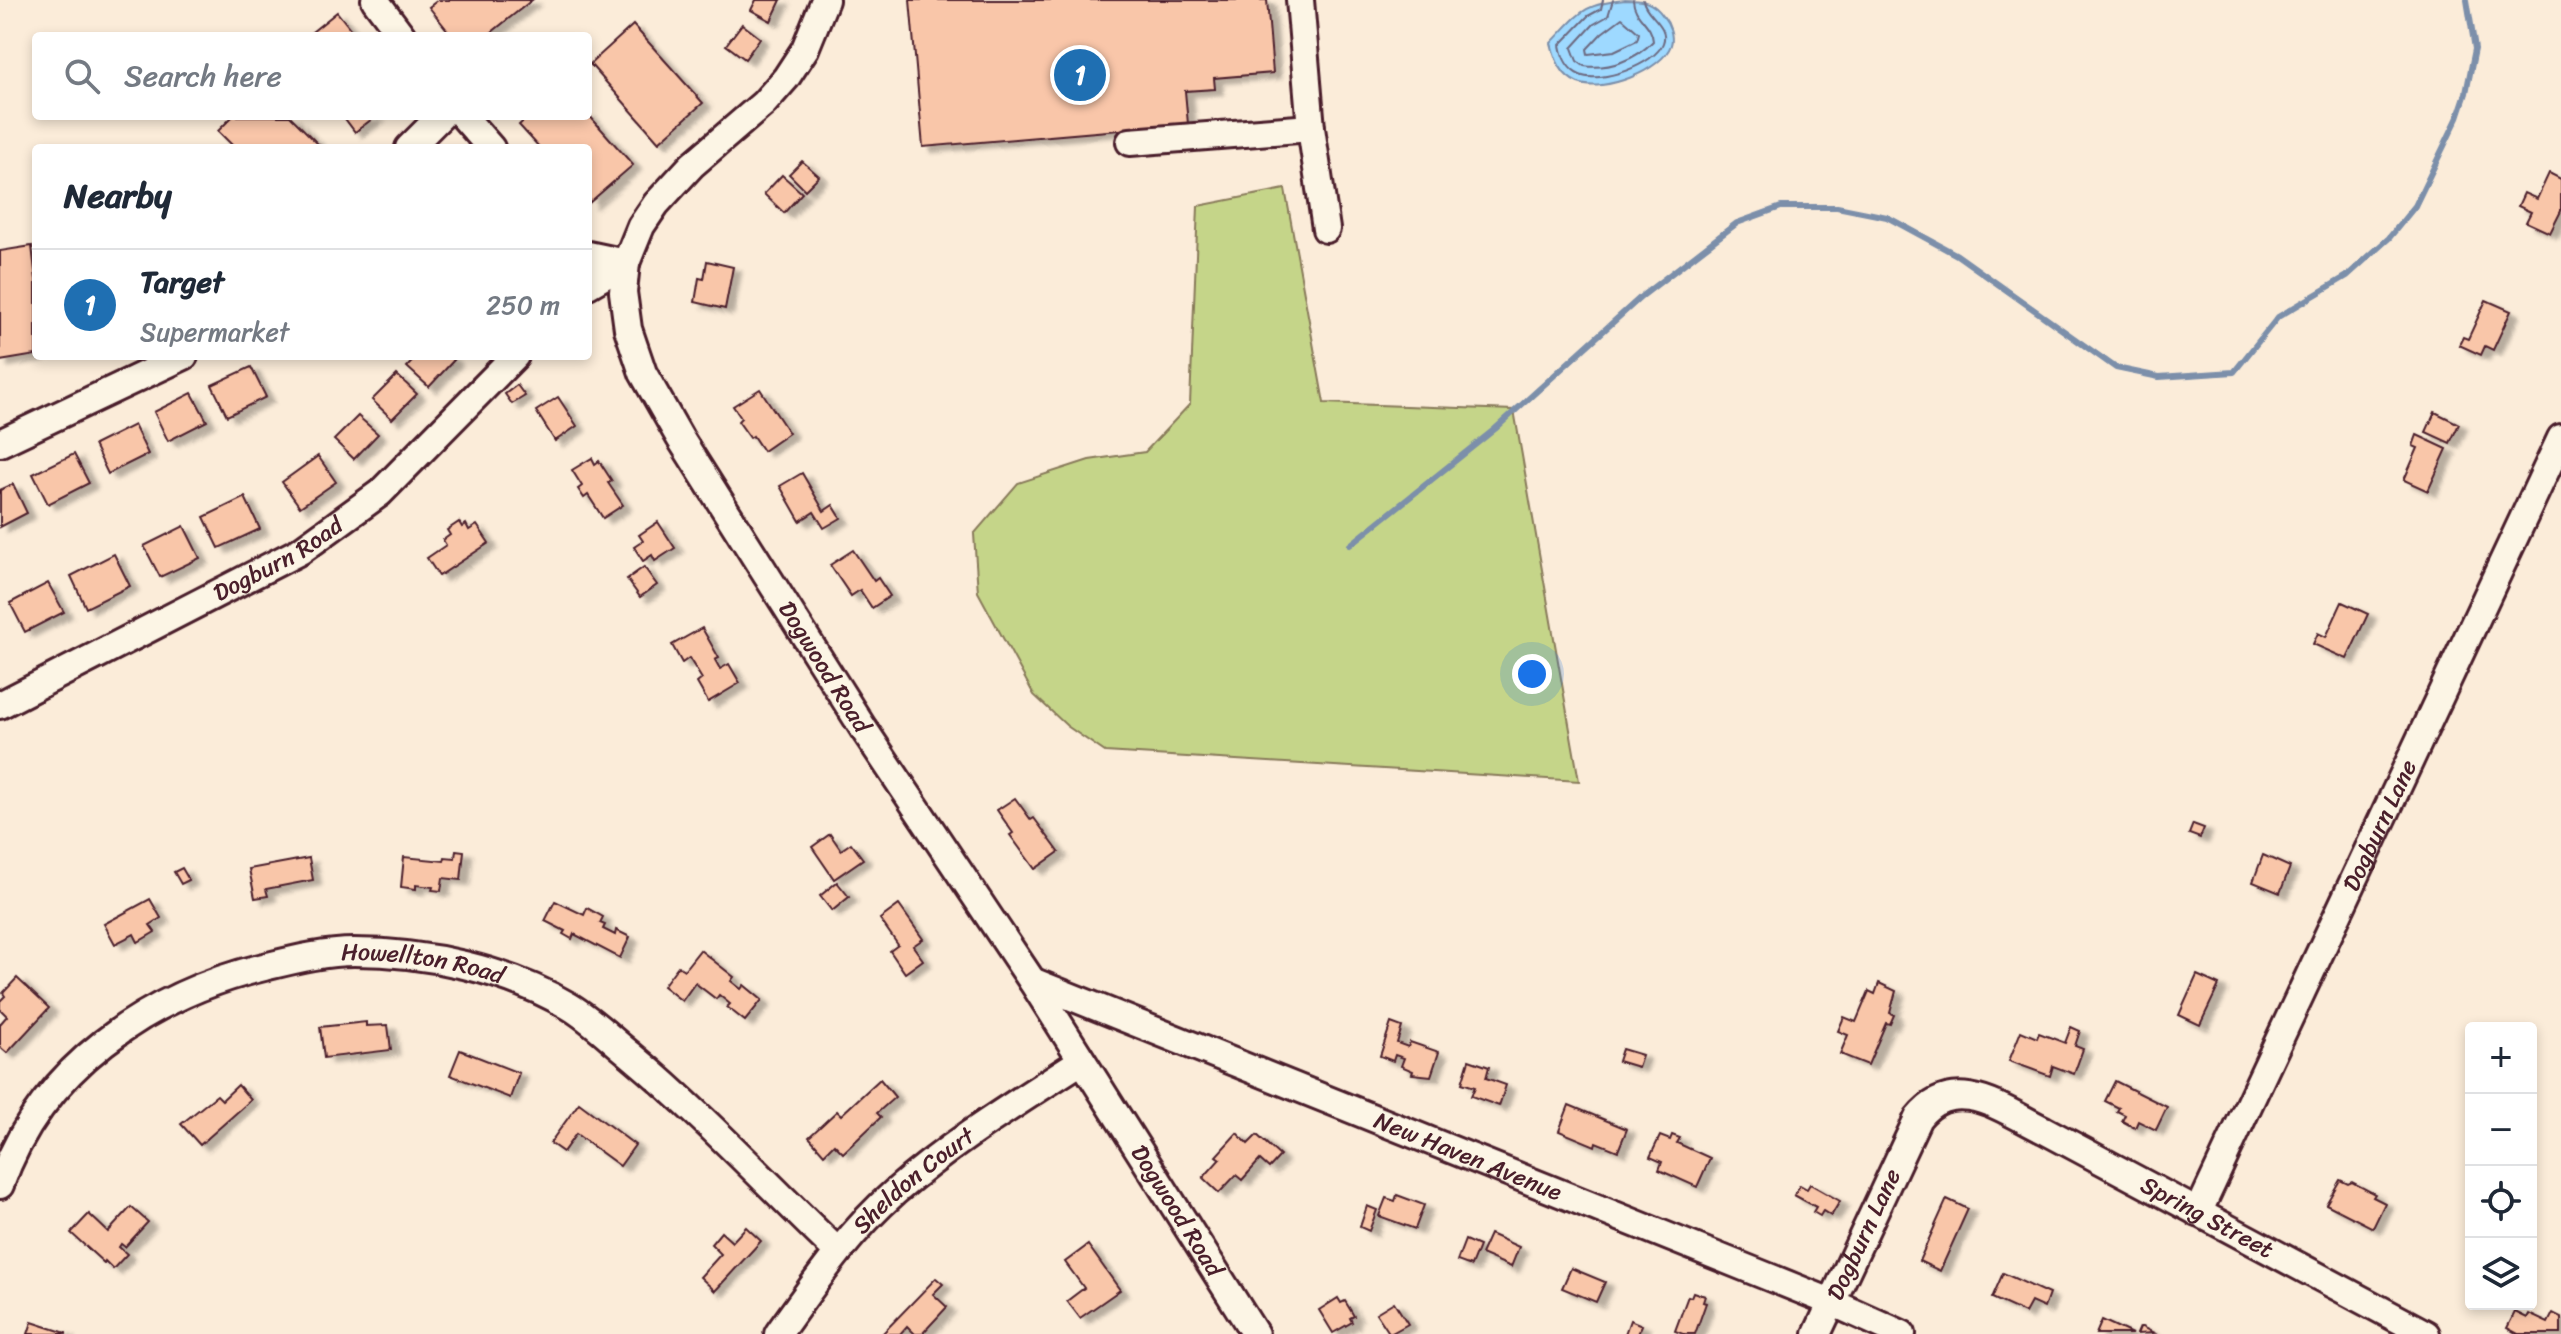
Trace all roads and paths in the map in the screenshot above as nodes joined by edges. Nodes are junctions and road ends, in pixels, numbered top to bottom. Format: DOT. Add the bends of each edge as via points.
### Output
graph roads {
  1 [pos="375,0"];
  2 [pos="825,0"];
  3 [pos="1300,0"];
  4 [pos="399,32"];
  5 [pos="437,120"];
  6 [pos="466,120"];
  7 [pos="1311,128"];
  8 [pos="1130,142"];
  9 [pos="413,144"];
  10 [pos="488,144"];
  11 [pos="1326,229"];
  12 [pos="592,256"];
  13 [pos="626,263"];
  14 [pos="592,283"];
  15 [pos="176,360"];
  16 [pos="511,360"];
  17 [pos="2561,438"];
  18 [pos="0,443"];
  19 [pos="0,705"];
  20 [pos="1032,981"];
  21 [pos="1081,1061"];
  22 [pos="1987,1102"];
  23 [pos="0,1185"];
  24 [pos="2198,1213"];
  25 [pos="837,1251"];
  26 [pos="1831,1302"];
  27 [pos="778,1334"];
  28 [pos="1255,1334"];
  29 [pos="1817,1334"];
  30 [pos="1902,1334"];
  31 [pos="2426,1334"];
  1 -- 4 [label="street"];
  2 -- 13 [label="street, Dogwood Road" via="805,49 786,78 665,194 641,226"];
  3 -- 7 [label="street"];
  5 -- 9 [label="street"];
  6 -- 10 [label="street"];
  7 -- 8 [label="street"];
  7 -- 11 [label="street"];
  12 -- 13 [label="street"];
  13 -- 14 [label="street"];
  13 -- 20 [label="street, Dogwood Road" via="628,329 643,373 863,728"];
  15 -- 18 [label="street"];
  16 -- 19 [label="street, Dogburn Road" via="380,493 300,551"];
  17 -- 24 [label="street, Dogburn Lane"];
  20 -- 21 [label="street, Dogwood Road"];
  20 -- 26 [label="street, New Haven Avenue"];
  21 -- 25 [label="street, Sheldon Court" via="976,1130 895,1192"];
  21 -- 28 [label="street, Dogwood Road"];
  22 -- 24 [label="street, Spring Street"];
  22 -- 26 [label="street, Dogburn Lane" via="1946,1097 1918,1118"];
  23 -- 25 [label="street, Howellton Road" via="38,1112 58,1086 137,1018 246,971 353,952 411,957 503,976 572,1008 660,1079"];
  24 -- 31 [label="street, Spring Street"];
  25 -- 27 [label="street, Sheldon Court"];
  26 -- 29 [label="street, Dogburn Lane"];
  26 -- 30 [label="street, New Haven Avenue"];
}
